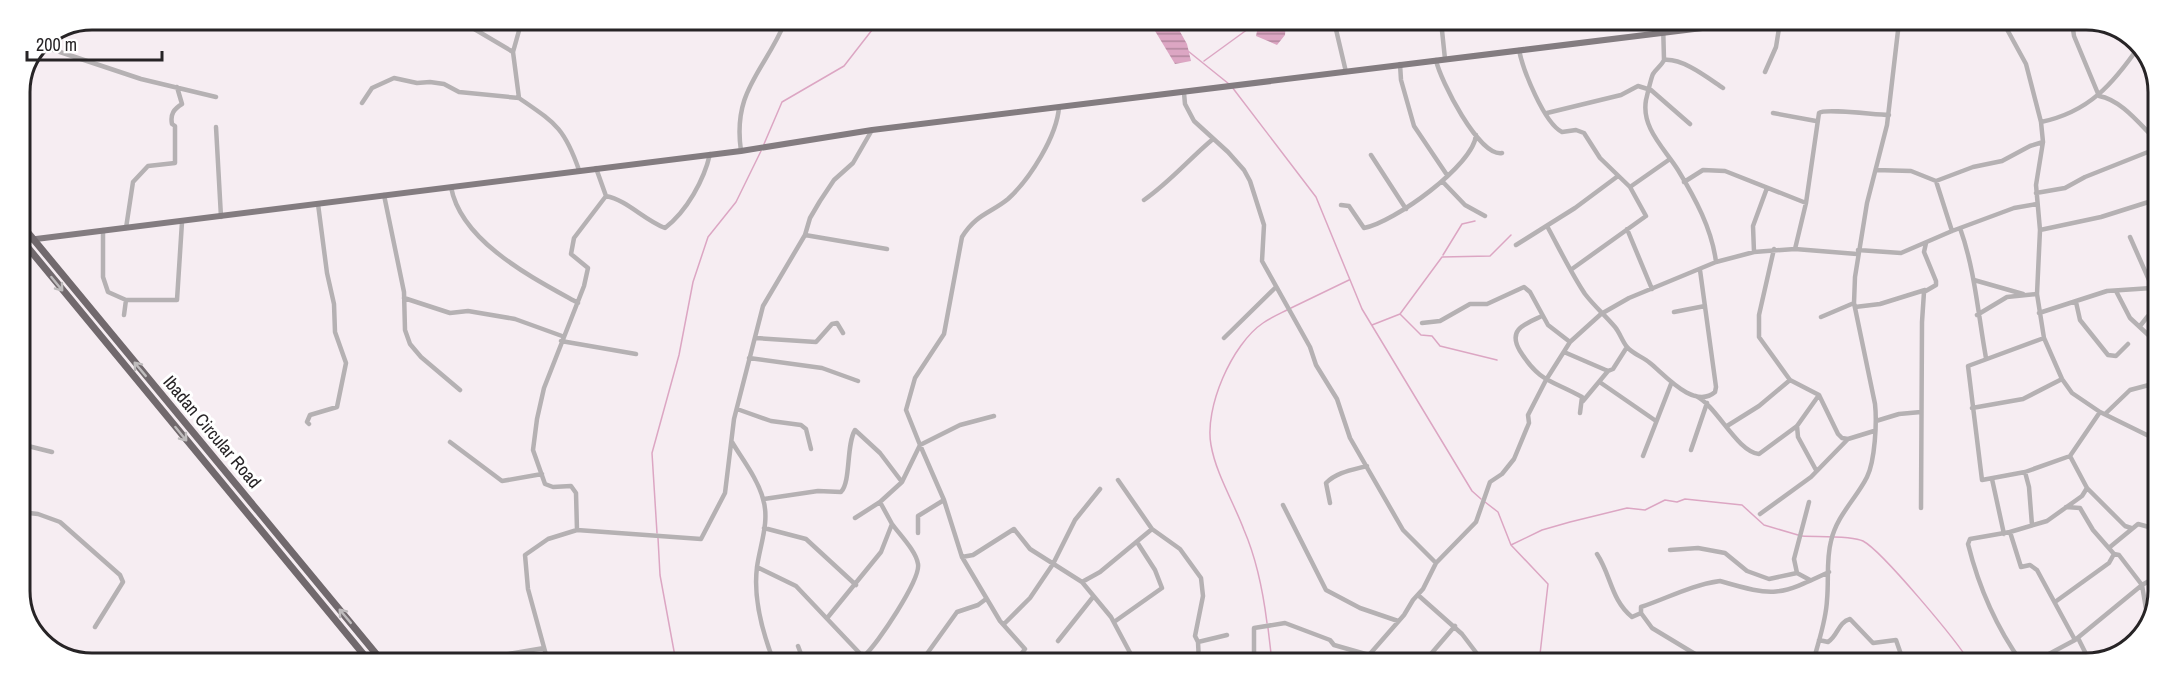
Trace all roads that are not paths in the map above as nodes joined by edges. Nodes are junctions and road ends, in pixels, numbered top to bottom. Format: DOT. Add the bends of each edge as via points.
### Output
graph roads {
  1 [pos="476,30"];
  2 [pos="519,30"];
  3 [pos="780,30"];
  4 [pos="1336,30"];
  5 [pos="1442,30"];
  6 [pos="1682,30"];
  7 [pos="1779,30"];
  8 [pos="1898,30"];
  9 [pos="2007,30"];
  10 [pos="2073,30"];
  11 [pos="1665,32"];
  12 [pos="54,43"];
  13 [pos="47,49"];
  14 [pos="1519,50"];
  15 [pos="60,52"];
  16 [pos="513,52"];
  17 [pos="2134,53"];
  18 [pos="1444,59"];
  19 [pos="1436,60"];
  20 [pos="1664,60"];
  21 [pos="1400,64"];
  22 [pos="1347,72"];
  23 [pos="1765,72"];
  24 [pos="177,86"];
  25 [pos="1723,88"];
  26 [pos="1651,90"];
  27 [pos="1184,93"];
  28 [pos="2099,96"];
  29 [pos="216,98"];
  30 [pos="519,98"];
  31 [pos="362,103"];
  32 [pos="1059,106"];
  33 [pos="1547,113"];
  34 [pos="1773,113"];
  35 [pos="1889,115"];
  36 [pos="1816,121"];
  37 [pos="2041,122"];
  38 [pos="1690,124"];
  39 [pos="216,127"];
  40 [pos="872,130"];
  41 [pos="2148,133"];
  42 [pos="1476,135"];
  43 [pos="1213,139"];
  44 [pos="2043,142"];
  45 [pos="741,151"];
  46 [pos="2148,152"];
  47 [pos="1502,153"];
  48 [pos="710,154"];
  49 [pos="1371,154"];
  50 [pos="1670,159"];
  51 [pos="596,168"];
  52 [pos="579,170"];
  53 [pos="1876,170"];
  54 [pos="1447,175"];
  55 [pos="1618,176"];
  56 [pos="1936,180"];
  57 [pos="1442,181"];
  58 [pos="1684,182"];
  59 [pos="451,186"];
  60 [pos="1630,187"];
  61 [pos="1767,188"];
  62 [pos="2036,194"];
  63 [pos="384,195"];
  64 [pos="606,196"];
  65 [pos="1144,200"];
  66 [pos="2148,202"];
  67 [pos="1806,203"];
  68 [pos="318,204"];
  69 [pos="2037,204"];
  70 [pos="1341,205"];
  71 [pos="1406,209"];
  72 [pos="1485,216"];
  73 [pos="221,217"];
  74 [pos="182,222"];
  75 [pos="1547,226"];
  76 [pos="126,228"];
  77 [pos="1960,228"];
  78 [pos="1627,229"];
  79 [pos="103,230"];
  80 [pos="2040,230"];
  81 [pos="1952,231"];
  82 [pos="30,235"];
  83 [pos="805,235"];
  84 [pos="2130,237"];
  85 [pos="30,239"];
  86 [pos="1926,243"];
  87 [pos="1516,245"];
  88 [pos="887,249"];
  89 [pos="1774,249"];
  90 [pos="1795,249"];
  91 [pos="30,252"];
  92 [pos="1754,252"];
  93 [pos="1858,252"];
  94 [pos="1716,262"];
  95 [pos="1572,269"];
  96 [pos="1700,270"];
  97 [pos="2148,279"];
  98 [pos="1974,280"];
  99 [pos="1275,288"];
  100 [pos="2148,288"];
  101 [pos="1652,289"];
  102 [pos="1925,290"];
  103 [pos="2116,291"];
  104 [pos="2023,294"];
  105 [pos="2037,294"];
  106 [pos="404,298"];
  107 [pos="126,300"];
  108 [pos="2076,302"];
  109 [pos="578,303"];
  110 [pos="1855,305"];
  111 [pos="1705,306"];
  112 [pos="1674,312"];
  113 [pos="2039,313"];
  114 [pos="1601,314"];
  115 [pos="124,315"];
  116 [pos="1977,315"];
  117 [pos="1542,316"];
  118 [pos="2148,316"];
  119 [pos="1821,317"];
  120 [pos="1422,323"];
  121 [pos="2140,326"];
  122 [pos="843,333"];
  123 [pos="2148,334"];
  124 [pos="756,338"];
  125 [pos="1224,338"];
  126 [pos="2044,338"];
  127 [pos="562,339"];
  128 [pos="1570,342"];
  129 [pos="2128,344"];
  130 [pos="1627,347"];
  131 [pos="1564,352"];
  132 [pos="636,354"];
  133 [pos="749,358"];
  134 [pos="1986,358"];
  135 [pos="1608,371"];
  136 [pos="1546,380"];
  137 [pos="1791,380"];
  138 [pos="2062,380"];
  139 [pos="858,381"];
  140 [pos="1600,383"];
  141 [pos="1671,384"];
  142 [pos="2148,385"];
  143 [pos="460,390"];
  144 [pos="1694,395"];
  145 [pos="1818,395"];
  146 [pos="1583,401"];
  147 [pos="1707,404"];
  148 [pos="1972,408"];
  149 [pos="737,409"];
  150 [pos="1921,412"];
  151 [pos="1580,413"];
  152 [pos="2103,413"];
  153 [pos="994,416"];
  154 [pos="1656,421"];
  155 [pos="1876,421"];
  156 [pos="309,424"];
  157 [pos="1727,426"];
  158 [pos="1797,426"];
  159 [pos="1874,431"];
  160 [pos="2148,435"];
  161 [pos="1848,439"];
  162 [pos="450,442"];
  163 [pos="732,442"];
  164 [pos="920,445"];
  165 [pos="30,446"];
  166 [pos="811,449"];
  167 [pos="1691,450"];
  168 [pos="52,452"];
  169 [pos="1643,456"];
  170 [pos="2070,456"];
  171 [pos="1367,466"];
  172 [pos="1816,470"];
  173 [pos="2025,472"];
  174 [pos="542,474"];
  175 [pos="1992,479"];
  176 [pos="1118,480"];
  177 [pos="902,482"];
  178 [pos="2087,488"];
  179 [pos="1100,489"];
  180 [pos="764,499"];
  181 [pos="944,500"];
  182 [pos="880,502"];
  183 [pos="1809,502"];
  184 [pos="1330,503"];
  185 [pos="1283,505"];
  186 [pos="2066,507"];
  187 [pos="1921,508"];
  188 [pos="30,513"];
  189 [pos="1760,514"];
  190 [pos="855,518"];
  191 [pos="892,524"];
  192 [pos="2032,525"];
  193 [pos="2148,527"];
  194 [pos="765,528"];
  195 [pos="2131,528"];
  196 [pos="1152,529"];
  197 [pos="577,531"];
  198 [pos="2010,532"];
  199 [pos="918,533"];
  200 [pos="2004,534"];
  201 [pos="1137,542"];
  202 [pos="2110,547"];
  203 [pos="1670,550"];
  204 [pos="2114,554"];
  205 [pos="1597,555"];
  206 [pos="962,558"];
  207 [pos="1436,563"];
  208 [pos="1053,564"];
  209 [pos="757,567"];
  210 [pos="1829,572"];
  211 [pos="1797,573"];
  212 [pos="1810,580"];
  213 [pos="1082,582"];
  214 [pos="2148,582"];
  215 [pos="856,585"];
  216 [pos="2142,585"];
  217 [pos="1418,595"];
  218 [pos="1093,597"];
  219 [pos="986,599"];
  220 [pos="2055,602"];
  221 [pos="2146,608"];
  222 [pos="1641,614"];
  223 [pos="828,617"];
  224 [pos="1398,621"];
  225 [pos="1114,622"];
  226 [pos="1004,624"];
  227 [pos="1455,626"];
  228 [pos="94,627"];
  229 [pos="1227,635"];
  230 [pos="2076,639"];
  231 [pos="1819,640"];
  232 [pos="1058,641"];
  233 [pos="1198,642"];
  234 [pos="798,646"];
  235 [pos="544,648"];
  236 [pos="362,653"];
  237 [pos="375,653"];
  238 [pos="516,653"];
  239 [pos="545,653"];
  240 [pos="770,653"];
  241 [pos="801,653"];
  242 [pos="861,653"];
  243 [pos="865,653"];
  244 [pos="927,653"];
  245 [pos="1022,653"];
  246 [pos="1130,653"];
  247 [pos="1199,653"];
  248 [pos="1254,653"];
  249 [pos="1362,653"];
  250 [pos="1371,653"];
  251 [pos="1432,653"];
  252 [pos="1476,653"];
  253 [pos="1693,653"];
  254 [pos="1816,653"];
  255 [pos="1901,653"];
  256 [pos="2015,653"];
  257 [pos="2050,653"];
  258 [pos="2085,653"];
  1 -- 16 [label="street"];
  2 -- 16 [label="street"];
  3 -- 45 [label="street" via="748,87 738,131"];
  4 -- 22 [label="street"];
  5 -- 18 [label="street"];
  6 -- 11 [label="main road"];
  7 -- 23 [label="street"];
  8 -- 35 [label="street"];
  9 -- 37 [label="street" via="2026,64"];
  10 -- 28 [label="street"];
  11 -- 14 [label="main road"];
  11 -- 20 [label="street"];
  12 -- 15 [label="street"];
  13 -- 15 [label="street"];
  14 -- 18 [label="main road"];
  14 -- 33 [label="street" via="1525,75"];
  15 -- 24 [label="street"];
  16 -- 30 [label="street"];
  17 -- 28 [label="street"];
  18 -- 19 [label="main road"];
  19 -- 21 [label="main road"];
  19 -- 42 [label="street" via="1444,86"];
  20 -- 25 [label="street" via="1690,68"];
  20 -- 26 [label="street" via="1652,75"];
  21 -- 22 [label="main road"];
  21 -- 54 [label="street" via="1414,126"];
  22 -- 27 [label="main road"];
  24 -- 29 [label="street"];
  24 -- 76 [label="street" via="182,104 171,116 175,126 175,163 148,166 133,182"];
  26 -- 33 [label="street" via="1634,86 1621,94"];
  26 -- 38 [label="street"];
  26 -- 50 [label="street" via="1646,101 1649,127"];
  27 -- 32 [label="main road"];
  27 -- 43 [label="street" via="1194,121"];
  28 -- 37 [label="street" via="2068,114"];
  28 -- 41 [label="street" via="2107,97"];
  30 -- 31 [label="street" via="459,92 444,84 394,78 372,88"];
  30 -- 52 [label="street" via="551,120 569,140"];
  32 -- 40 [label="main road"];
  32 -- 164 [label="street" via="1054,128 1028,178 1009,198 985,211 962,237 944,334 915,378 906,410"];
  33 -- 55 [label="street" via="1558,130 1581,130"];
  34 -- 36 [label="street"];
  35 -- 36 [label="street" via="1829,109 1819,113"];
  35 -- 53 [label="street"];
  36 -- 67 [label="street"];
  37 -- 44 [label="street"];
  39 -- 73 [label="street"];
  40 -- 45 [label="main road"];
  40 -- 83 [label="street" via="853,163 834,180 820,201"];
  42 -- 47 [label="street" via="1490,151"];
  42 -- 54 [label="street" via="1473,149"];
  43 -- 65 [label="street" via="1185,162 1170,182"];
  43 -- 99 [label="street" via="1250,181 1264,225 1262,261"];
  44 -- 56 [label="street" via="2002,161 1972,166"];
  44 -- 62 [label="street"];
  45 -- 48 [label="main road"];
  46 -- 62 [label="street" via="2065,188"];
  48 -- 51 [label="main road"];
  48 -- 64 [label="street" via="697,188 665,228"];
  49 -- 71 [label="street"];
  50 -- 58 [label="street"];
  50 -- 60 [label="street"];
  51 -- 52 [label="main road"];
  51 -- 64 [label="street"];
  52 -- 59 [label="main road"];
  53 -- 56 [label="street" via="1911,171"];
  53 -- 93 [label="street"];
  54 -- 57 [label="street"];
  55 -- 60 [label="street"];
  55 -- 75 [label="street"];
  56 -- 81 [label="street"];
  57 -- 71 [label="street"];
  57 -- 72 [label="street" via="1465,205"];
  58 -- 61 [label="street" via="1709,170 1737,174"];
  58 -- 94 [label="street" via="1710,232"];
  59 -- 63 [label="main road"];
  59 -- 109 [label="street" via="453,198 472,230 528,278"];
  60 -- 78 [label="street" via="1646,214"];
  61 -- 67 [label="street"];
  61 -- 92 [label="street" via="1753,226"];
  62 -- 69 [label="street"];
  63 -- 68 [label="main road"];
  63 -- 106 [label="street"];
  64 -- 109 [label="street" via="574,238 571,254 588,268"];
  66 -- 80 [label="street"];
  67 -- 90 [label="street"];
  68 -- 73 [label="main road"];
  68 -- 156 [label="street" via="335,332 346,363 337,407 310,415"];
  69 -- 77 [label="street" via="2014,208"];
  69 -- 80 [label="street"];
  70 -- 71 [label="street" via="1349,206 1366,228"];
  73 -- 74 [label="main road"];
  74 -- 76 [label="main road"];
  74 -- 107 [label="street" via="177,300"];
  75 -- 87 [label="street"];
  75 -- 95 [label="street"];
  76 -- 79 [label="main road"];
  77 -- 81 [label="street"];
  77 -- 98 [label="street"];
  78 -- 95 [label="street"];
  78 -- 101 [label="street"];
  79 -- 85 [label="main road"];
  79 -- 107 [label="street" via="103,277 108,292"];
  80 -- 105 [label="street"];
  81 -- 86 [label="street"];
  237 -- 82 [label="highway, Ibadan Circular Road, one-way"];
  83 -- 88 [label="street"];
  83 -- 124 [label="street" via="763,306"];
  84 -- 97 [label="street"];
  86 -- 93 [label="street" via="1901,253"];
  86 -- 102 [label="street" via="1924,252 1936,285"];
  89 -- 90 [label="street"];
  89 -- 92 [label="street"];
  89 -- 137 [label="street" via="1759,315 1759,337"];
  90 -- 93 [label="street"];
  91 -- 236 [label="highway, Ibadan Circular Road, one-way"];
  92 -- 94 [label="street"];
  93 -- 110 [label="street"];
  94 -- 96 [label="street"];
  95 -- 114 [label="street"];
  96 -- 101 [label="street"];
  96 -- 111 [label="street"];
  98 -- 104 [label="street"];
  98 -- 116 [label="street"];
  99 -- 125 [label="street"];
  99 -- 171 [label="street" via="1311,347 1316,365 1337,399 1350,438"];
  100 -- 103 [label="street"];
  101 -- 114 [label="street"];
  102 -- 110 [label="street" via="1880,304"];
  102 -- 150 [label="street"];
  103 -- 108 [label="street"];
  103 -- 121 [label="street" via="2125,311"];
  104 -- 105 [label="street"];
  104 -- 116 [label="street" via="2007,297"];
  105 -- 113 [label="street"];
  106 -- 127 [label="street" via="450,313 468,311 515,319"];
  106 -- 143 [label="street" via="405,330 410,344"];
  107 -- 115 [label="street"];
  108 -- 113 [label="street"];
  108 -- 129 [label="street" via="2080,320 2108,356 2116,356"];
  109 -- 127 [label="street"];
  110 -- 119 [label="street"];
  110 -- 155 [label="street"];
  111 -- 112 [label="street"];
  111 -- 144 [label="street" via="1716,387 1711,396"];
  113 -- 126 [label="street"];
  114 -- 128 [label="street"];
  114 -- 130 [label="street"];
  116 -- 134 [label="street"];
  117 -- 120 [label="street" via="1524,287 1487,304 1473,303 1440,321"];
  117 -- 128 [label="street" via="1553,331"];
  117 -- 136 [label="street" via="1521,326 1514,338 1525,361"];
  118 -- 121 [label="street"];
  121 -- 123 [label="street"];
  122 -- 124 [label="street" via="837,322 816,342"];
  124 -- 133 [label="street"];
  126 -- 134 [label="street"];
  126 -- 138 [label="street"];
  127 -- 132 [label="street"];
  127 -- 174 [label="street" via="544,388 532,450"];
  128 -- 131 [label="street"];
  130 -- 135 [label="street"];
  130 -- 141 [label="street"];
  131 -- 135 [label="street"];
  131 -- 136 [label="street"];
  133 -- 139 [label="street" via="822,368"];
  133 -- 149 [label="street"];
  134 -- 148 [label="street" via="1968,366"];
  135 -- 140 [label="street"];
  136 -- 146 [label="street"];
  136 -- 207 [label="street" via="1528,416 1529,423 1514,459 1490,482 1476,522"];
  137 -- 145 [label="street"];
  137 -- 157 [label="street"];
  138 -- 148 [label="street" via="2023,399"];
  138 -- 152 [label="street" via="2072,393"];
  140 -- 146 [label="street"];
  140 -- 154 [label="street"];
  141 -- 144 [label="street"];
  141 -- 154 [label="street"];
  142 -- 152 [label="street" via="2130,390"];
  144 -- 147 [label="street"];
  145 -- 158 [label="street"];
  145 -- 161 [label="street" via="1838,434"];
  146 -- 151 [label="street"];
  147 -- 157 [label="street"];
  147 -- 167 [label="street"];
  148 -- 175 [label="street" via="1982,480"];
  149 -- 163 [label="street"];
  149 -- 166 [label="street" via="771,421 801,425 806,429"];
  150 -- 155 [label="street"];
  150 -- 187 [label="street"];
  152 -- 160 [label="street"];
  152 -- 170 [label="street"];
  153 -- 164 [label="street" via="960,425"];
  154 -- 169 [label="street"];
  155 -- 159 [label="street"];
  157 -- 158 [label="street" via="1748,450 1759,454"];
  158 -- 172 [label="street" via="1798,437"];
  159 -- 161 [label="street"];
  159 -- 210 [label="street" via="1869,475 1844,508 1832,537"];
  161 -- 172 [label="street"];
  162 -- 174 [label="street" via="502,481"];
  163 -- 180 [label="street"];
  163 -- 197 [label="street" via="725,493 701,539"];
  164 -- 177 [label="street"];
  164 -- 181 [label="street"];
  165 -- 168 [label="street"];
  170 -- 173 [label="street"];
  170 -- 178 [label="street"];
  171 -- 184 [label="street" via="1328,480"];
  171 -- 207 [label="street" via="1403,530"];
  172 -- 189 [label="street"];
  173 -- 175 [label="street"];
  173 -- 192 [label="street"];
  174 -- 197 [label="street" via="549,486 575,489"];
  175 -- 200 [label="street"];
  176 -- 196 [label="street"];
  177 -- 180 [label="street" via="880,453 855,430 846,465 845,489"];
  177 -- 182 [label="street"];
  178 -- 186 [label="street"];
  178 -- 195 [label="street"];
  179 -- 208 [label="street" via="1075,519"];
  180 -- 194 [label="street"];
  181 -- 199 [label="street" via="918,516"];
  181 -- 206 [label="street"];
  182 -- 190 [label="street"];
  182 -- 191 [label="street"];
  183 -- 211 [label="street" via="1794,559"];
  185 -- 224 [label="street" via="1326,590 1360,608"];
  186 -- 192 [label="street" via="2047,521"];
  186 -- 202 [label="street" via="2080,508"];
  188 -- 228 [label="street" via="60,522 120,575 123,582"];
  191 -- 215 [label="street" via="881,552"];
  191 -- 243 [label="street" via="918,560 919,570 880,640"];
  192 -- 198 [label="street"];
  193 -- 195 [label="street" via="2138,524"];
  194 -- 209 [label="street"];
  194 -- 215 [label="street" via="806,539"];
  195 -- 202 [label="street"];
  196 -- 201 [label="street"];
  196 -- 233 [label="street" via="1180,549 1201,578"];
  197 -- 235 [label="street" via="548,539 525,555 528,589"];
  198 -- 200 [label="street"];
  198 -- 220 [label="street" via="2021,567 2030,564 2037,570"];
  200 -- 256 [label="street" via="1971,539 1968,544 1979,588"];
  201 -- 213 [label="street"];
  201 -- 225 [label="street" via="1162,588"];
  202 -- 204 [label="street"];
  203 -- 211 [label="street" via="1698,548 1725,553 1747,572 1769,579"];
  204 -- 216 [label="street" via="2119,555"];
  204 -- 220 [label="street" via="2109,562"];
  205 -- 222 [label="street" via="1623,610 1632,617"];
  206 -- 208 [label="street" via="1014,529 1030,549"];
  206 -- 219 [label="street"];
  207 -- 217 [label="street"];
  208 -- 213 [label="street"];
  208 -- 226 [label="street" via="1030,598"];
  209 -- 223 [label="street" via="796,586"];
  209 -- 240 [label="street" via="756,587"];
  210 -- 212 [label="street"];
  210 -- 231 [label="street"];
  211 -- 212 [label="street"];
  212 -- 222 [label="street" via="1792,590 1772,593 1712,582 1683,589 1641,607"];
  213 -- 218 [label="street"];
  214 -- 216 [label="street"];
  215 -- 223 [label="street"];
  216 -- 221 [label="street"];
  216 -- 230 [label="street"];
  217 -- 224 [label="street"];
  217 -- 227 [label="street"];
  218 -- 225 [label="street"];
  218 -- 232 [label="street"];
  219 -- 226 [label="street"];
  219 -- 244 [label="street" via="957,612"];
  220 -- 230 [label="street"];
  222 -- 253 [label="street" via="1652,628"];
  223 -- 242 [label="street"];
  224 -- 250 [label="street"];
  225 -- 246 [label="street"];
  226 -- 245 [label="street" via="1025,649"];
  227 -- 251 [label="street"];
  227 -- 252 [label="street"];
  229 -- 233 [label="street"];
  230 -- 257 [label="street"];
  230 -- 258 [label="street"];
  231 -- 254 [label="street"];
  231 -- 255 [label="street" via="1833,639 1843,622 1850,619 1873,643 1896,640"];
  233 -- 247 [label="street"];
  234 -- 241 [label="street"];
  235 -- 238 [label="street"];
  235 -- 239 [label="street"];
  248 -- 249 [label="street" via="1254,628 1285,622"];
}
